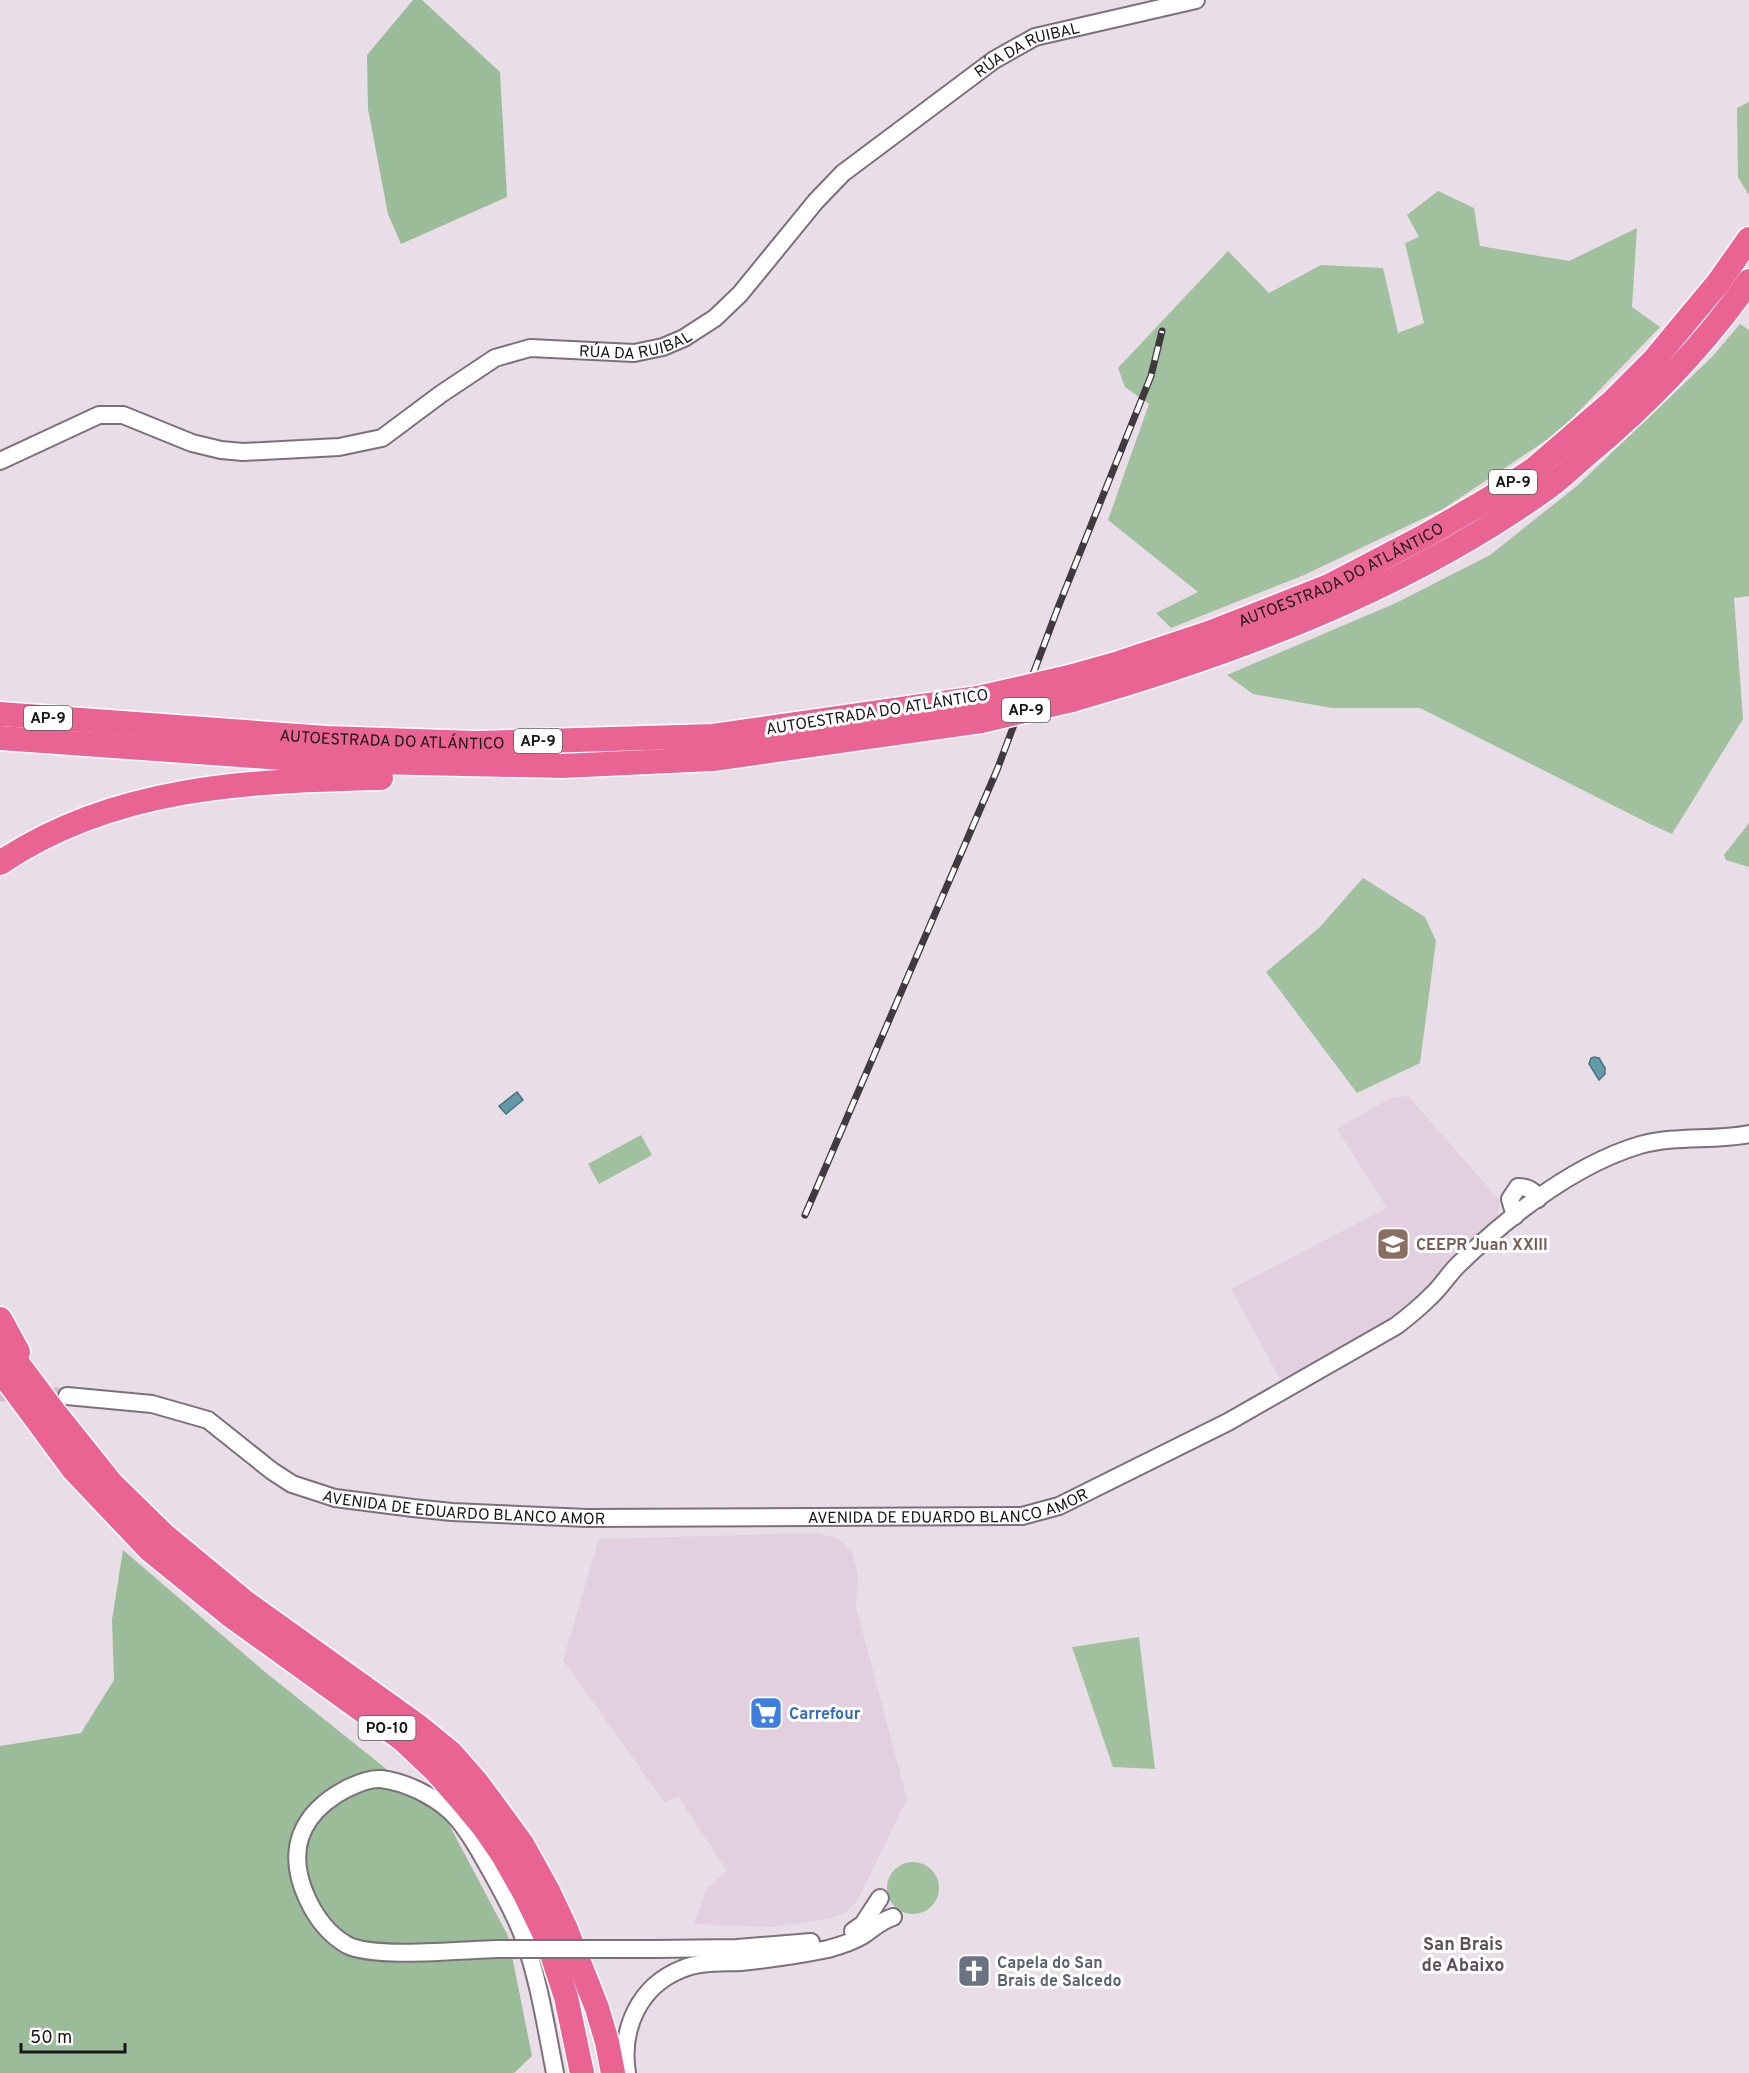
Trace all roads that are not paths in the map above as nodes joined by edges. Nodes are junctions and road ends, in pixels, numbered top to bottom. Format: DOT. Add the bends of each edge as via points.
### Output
graph roads {
  1 [pos="1196,0"];
  2 [pos="1749,239"];
  3 [pos="1749,281"];
  4 [pos="0,461"];
  5 [pos="1213,644"];
  6 [pos="0,704"];
  7 [pos="979,709"];
  8 [pos="0,714"];
  9 [pos="97,721"];
  10 [pos="0,738"];
  11 [pos="562,766"];
  12 [pos="0,862"];
  13 [pos="1749,1134"];
  14 [pos="0,1320"];
  15 [pos="0,1340"];
  16 [pos="0,1370"];
  17 [pos="59,1402"];
  18 [pos="880,1898"];
  19 [pos="892,1917"];
  20 [pos="578,1960"];
  21 [pos="555,2073"];
  22 [pos="582,2073"];
  23 [pos="602,2073"];
  24 [pos="613,2073"];
  25 [pos="627,2073"];
  1 -- 4 [label="street, RÚA DA RUIBAL" via="1035,37 994,60 843,173 740,294 715,318 663,347 634,353 530,348 495,358 382,438 339,447 221,450 192,443 123,415 99,415"];
  2 -- 5 [label="highway, AUTOESTRADA DO ATLÁNTICO / AP-9" via="1654,360 1613,401 1533,469 1441,527"];
  3 -- 5 [label="highway, AUTOESTRADA DO ATLÁNTICO / AP-9" via="1645,403 1544,490 1424,563 1338,605"];
  5 -- 7 [label="highway, AUTOESTRADA DO ATLÁNTICO / AP-9, bridge" via="1124,673"];
  6 -- 9 [label="highway"];
  7 -- 9 [label="highway, AUTOESTRADA DO ATLÁNTICO / AP-9" via="713,736 488,742 326,738"];
  7 -- 11 [label="highway, AUTOESTRADA DO ATLÁNTICO / AP-9" via="713,759"];
  8 -- 9 [label="highway, AUTOESTRADA DO ATLÁNTICO / AP-9"];
  10 -- 11 [label="highway, AUTOESTRADA DO ATLÁNTICO / AP-9" via="324,761"];
  11 -- 12 [label="highway" via="514,778 326,779 186,791 78,822"];
  13 -- 17 [label="street, AVENIDA DE EDUARDO BLANCO AMOR" via="1678,1138 1642,1145 1598,1161 1538,1199 1535,1192 1518,1187 1510,1199 1515,1216 1396,1326 1228,1422 1059,1506 1022,1516 587,1518 402,1507 335,1498 292,1484 208,1420 152,1404"];
  14 -- 17 [label="highway"];
  15 -- 17 [label="highway, PO-10"];
  16 -- 22 [label="highway, PO-10" via="74,1470 150,1550 230,1615 402,1739 464,1803 503,1855 547,1939 566,1997"];
  17 -- 20 [label="highway, PO-10" via="111,1483 165,1535 245,1602 451,1753 522,1844"];
  18 -- 21 [label="street, bridge" via="862,1924 851,1932 806,1943 737,1948 674,1949 496,1949 376,1952 349,1946 327,1931 313,1913 296,1863 301,1836 314,1811 359,1783 380,1779 414,1788 451,1813 494,1876 523,1936 541,1998"];
  19 -- 25 [label="street" via="863,1935 830,1948 779,1958 683,1968 644,1997 631,2020 625,2045"];
  20 -- 23 [label="highway, PO-10"];
  20 -- 24 [label="highway" via="608,2042"];
}
